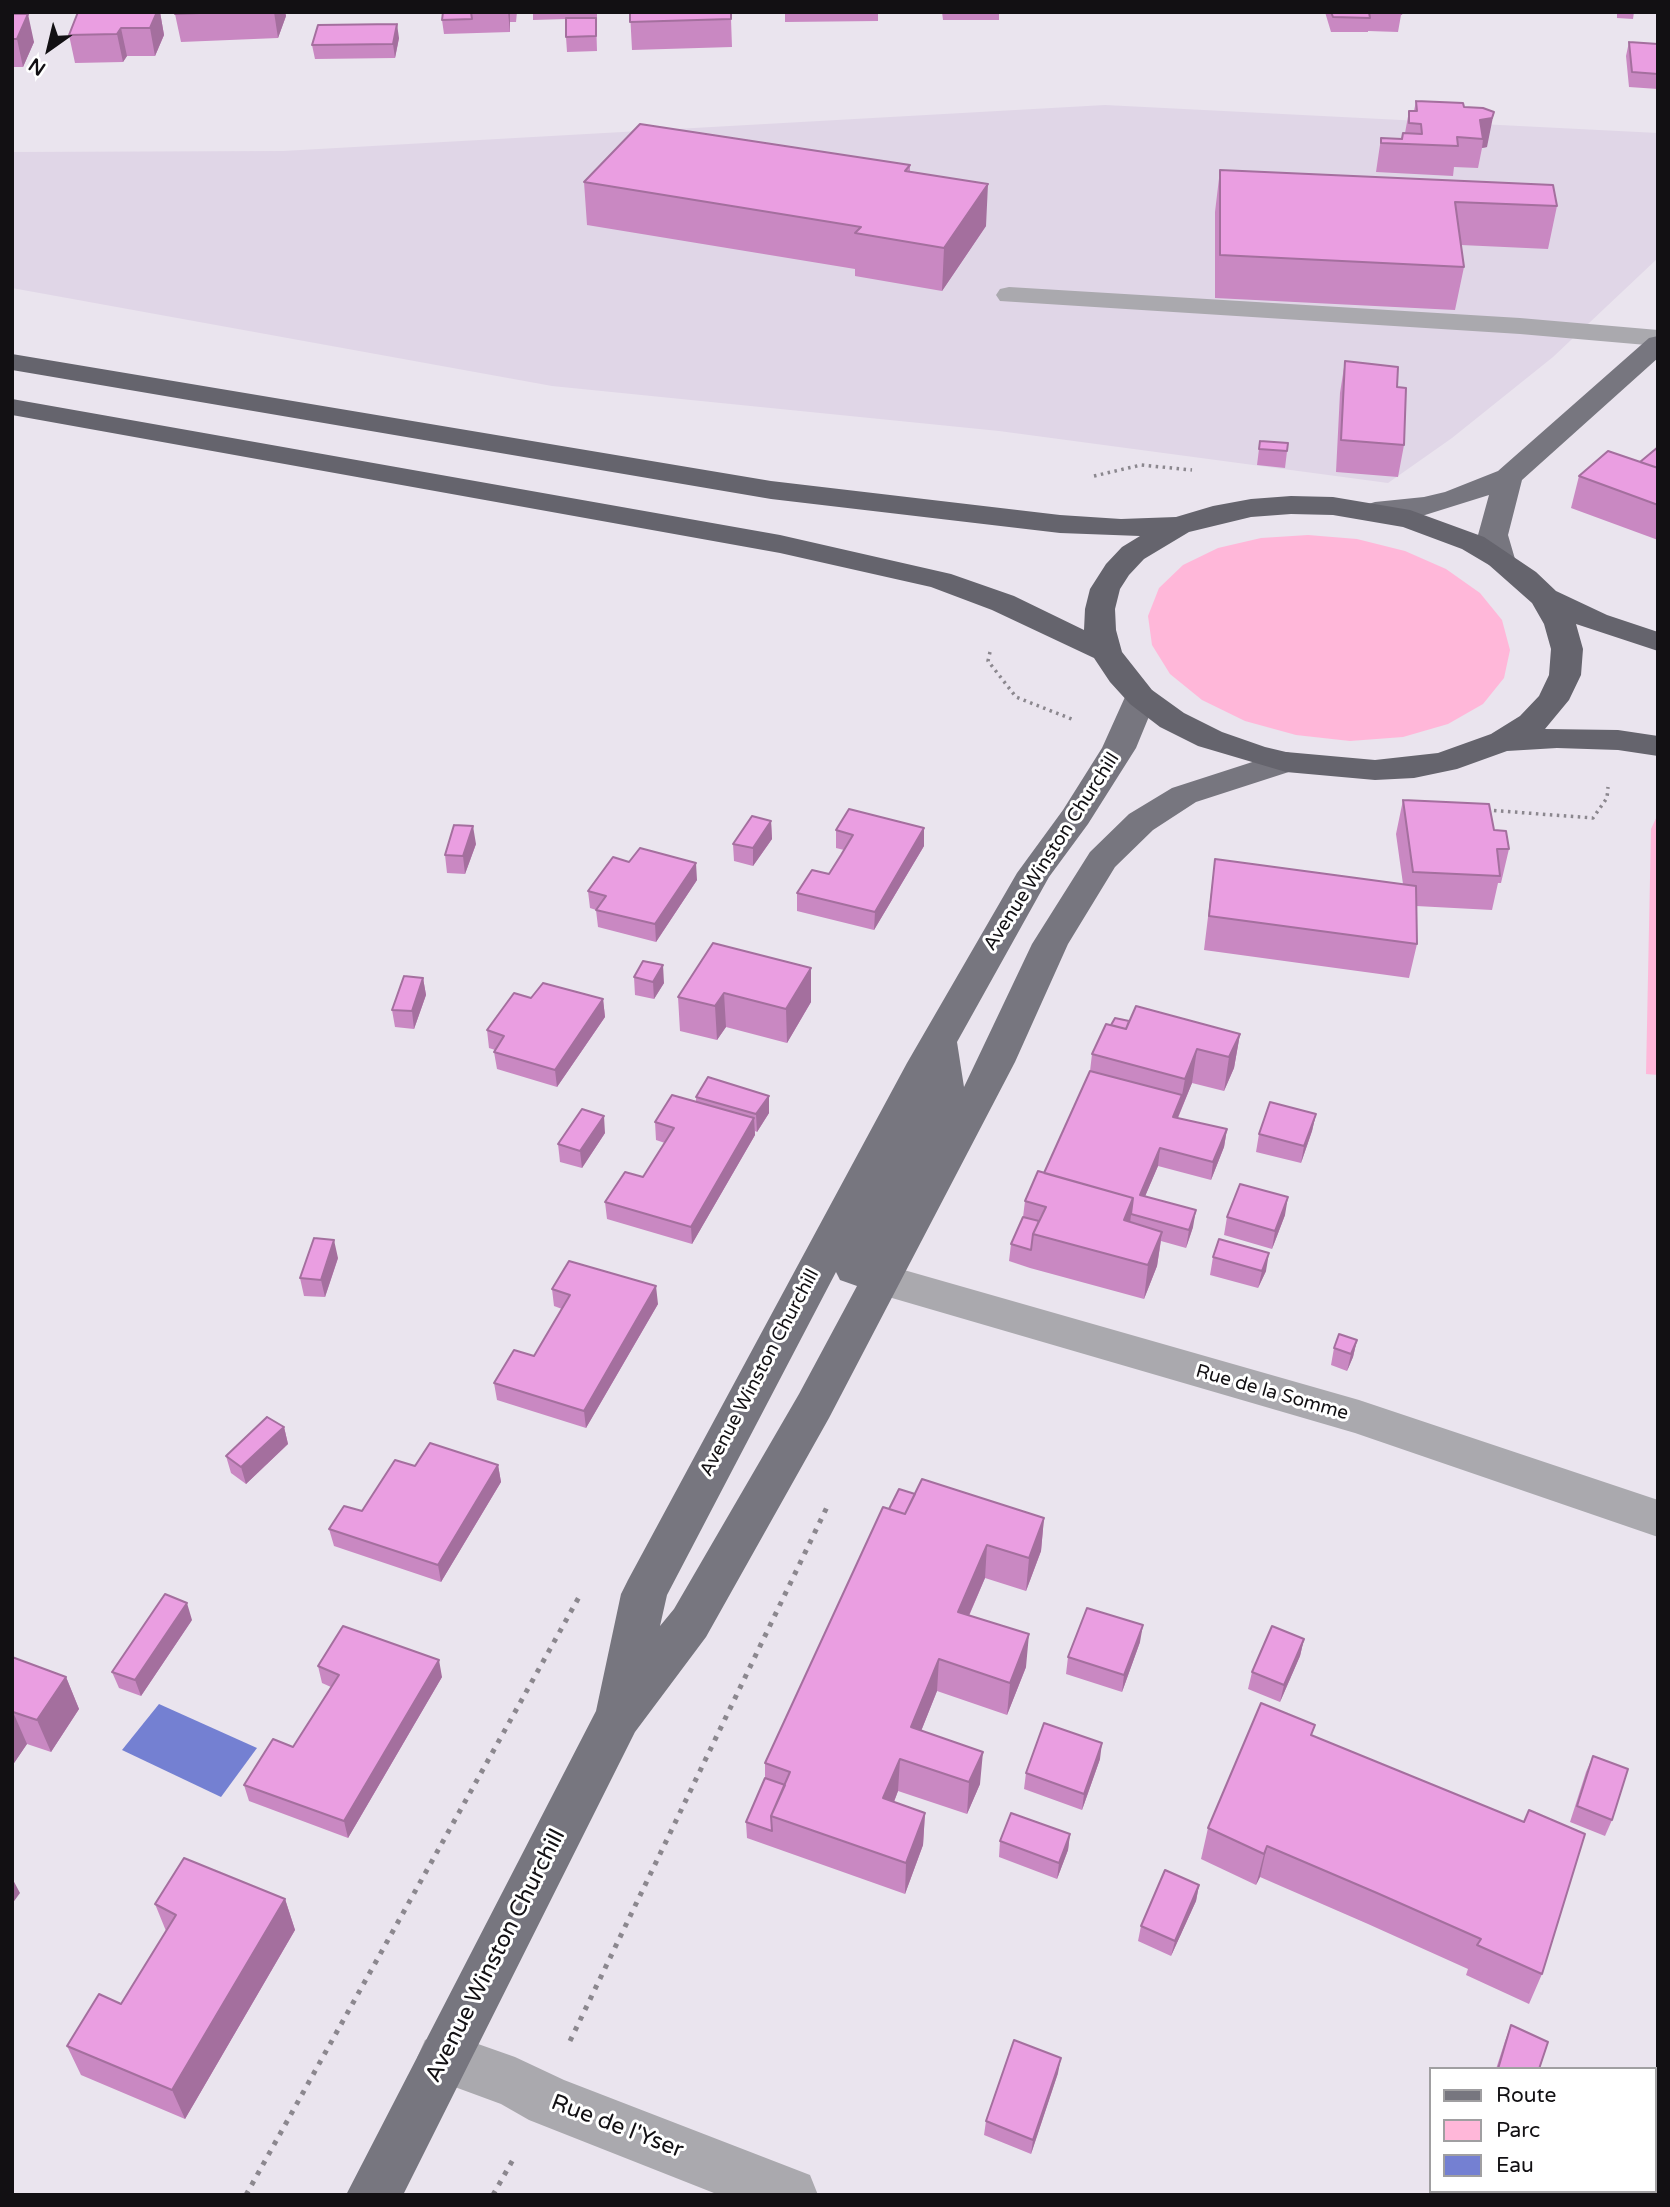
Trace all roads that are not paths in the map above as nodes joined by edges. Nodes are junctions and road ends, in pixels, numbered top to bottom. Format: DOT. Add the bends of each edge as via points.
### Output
graph roads {
  1 [pos="1009,295"];
  2 [pos="1658,338"];
  3 [pos="1658,344"];
  4 [pos="12,362"];
  5 [pos="12,407"];
  6 [pos="1507,477"];
  7 [pos="1375,511"];
  8 [pos="1179,526"];
  9 [pos="1500,559"];
  10 [pos="1545,598"];
  11 [pos="1658,642"];
  12 [pos="1107,652"];
  13 [pos="1141,697"];
  14 [pos="1503,741"];
  15 [pos="1658,746"];
  16 [pos="1286,762"];
  17 [pos="938,1042"];
  18 [pos="883,1280"];
  19 [pos="1658,1519"];
  20 [pos="618,1717"];
  21 [pos="444,2058"];
  22 [pos="374,2195"];
  23 [pos="790,2195"];
  1 -- 2 [label="street"];
  3 -- 6 [label="main road"];
  4 -- 8 [label="highway" via="771,490 1060,524"];
  5 -- 12 [label="highway" via="752,539 940,580 1003,603"];
  6 -- 7 [label="main road" via="1425,506"];
  6 -- 9 [label="main road" via="1493,535"];
  7 -- 8 [label="highway" via="1319,505 1251,508"];
  7 -- 9 [label="highway" via="1443,530"];
  8 -- 12 [label="highway" via="1133,553 1105,589 1100,630"];
  9 -- 10 [label="highway"];
  10 -- 11 [label="highway" via="1596,622"];
  10 -- 14 [label="highway" via="1567,649 1565,675 1553,700 1532,723"];
  12 -- 13 [label="highway"];
  13 -- 16 [label="highway" via="1172,720 1210,739"];
  13 -- 17 [label="main road, Avenue Winston Churchill" via="1119,747 1034,873"];
  14 -- 15 [label="highway" via="1557,738"];
  14 -- 16 [label="highway" via="1414,768 1375,770"];
  16 -- 18 [label="main road, Avenue Winston Churchill" via="1184,795 1141,822 1102,860 1050,944 996,1062"];
  17 -- 18 [label="main road" via="946,1084 855,1269"];
  17 -- 20 [label="main road, Avenue Winston Churchill" via="644,1594"];
  18 -- 19 [label="street, Rue de la Somme" via="1359,1418"];
  18 -- 20 [label="main road, Avenue Winston Churchill" via="690,1623"];
  20 -- 21 [label="main road, Avenue Winston Churchill"];
  21 -- 22 [label="main road, Avenue Winston Churchill"];
  21 -- 23 [label="street, Rue de l'Yser"];
}
